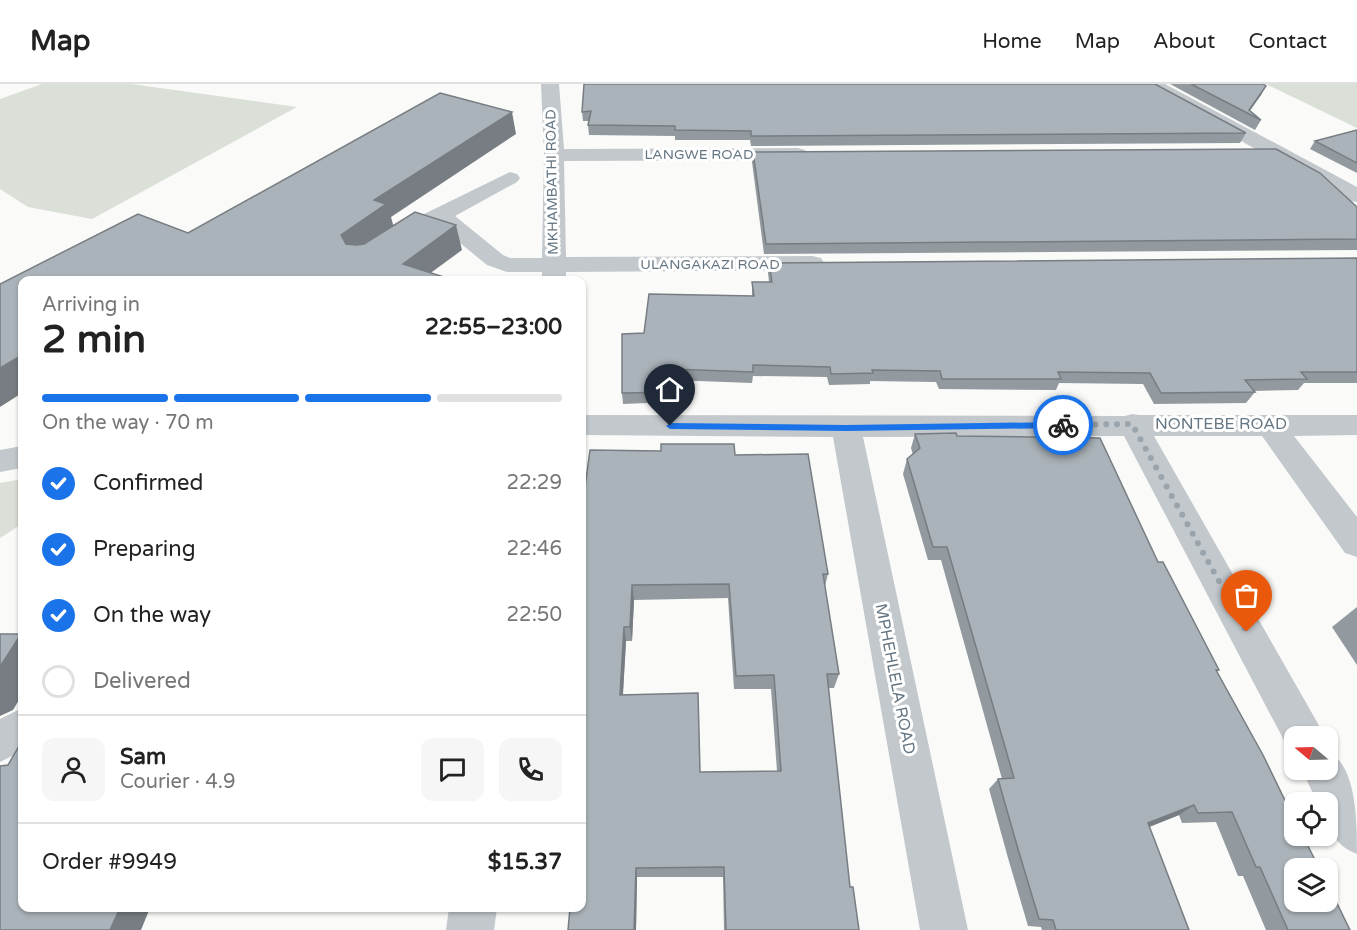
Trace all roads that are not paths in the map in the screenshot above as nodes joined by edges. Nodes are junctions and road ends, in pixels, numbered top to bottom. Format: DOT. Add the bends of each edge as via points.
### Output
graph roads {
  1 [pos="550,84"];
  2 [pos="1152,84"];
  3 [pos="1277,151"];
  4 [pos="1230,152"];
  5 [pos="814,154"];
  6 [pos="554,155"];
  7 [pos="510,178"];
  8 [pos="1357,196"];
  9 [pos="440,215"];
  10 [pos="407,232"];
  11 [pos="837,263"];
  12 [pos="554,273"];
  13 [pos="1132,424"];
  14 [pos="1270,424"];
  15 [pos="586,425"];
  16 [pos="1357,425"];
  17 [pos="846,428"];
  18 [pos="18,458"];
  19 [pos="0,461"];
  20 [pos="1357,543"];
  21 [pos="1298,726"];
  22 [pos="18,731"];
  23 [pos="0,742"];
  24 [pos="1328,780"];
  25 [pos="1357,832"];
  26 [pos="472,912"];
  27 [pos="470,930"];
  28 [pos="944,930"];
  1 -- 6 [label="street, MKHAMBATHI ROAD"];
  2 -- 3 [label="street"];
  3 -- 4 [label="street"];
  3 -- 8 [label="street"];
  5 -- 6 [label="street, LANGWE ROAD"];
  6 -- 12 [label="street, MKHAMBATHI ROAD"];
  7 -- 9 [label="street"];
  9 -- 10 [label="street"];
  9 -- 12 [label="street, ULANGAKAZI ROAD" via="495,260"];
  11 -- 12 [label="street, ULANGAKAZI ROAD"];
  13 -- 14 [label="street, NONTEBE ROAD"];
  13 -- 17 [label="street, NONTEBE ROAD"];
  13 -- 21 [label="street"];
  14 -- 16 [label="street, NONTEBE ROAD"];
  14 -- 20 [label="street"];
  15 -- 17 [label="street, NONTEBE ROAD"];
  17 -- 28 [label="street, MPHEHLELA ROAD"];
  18 -- 19 [label="street"];
  22 -- 23 [label="street"];
  24 -- 25 [label="street"];
  26 -- 27 [label="street"];
}
